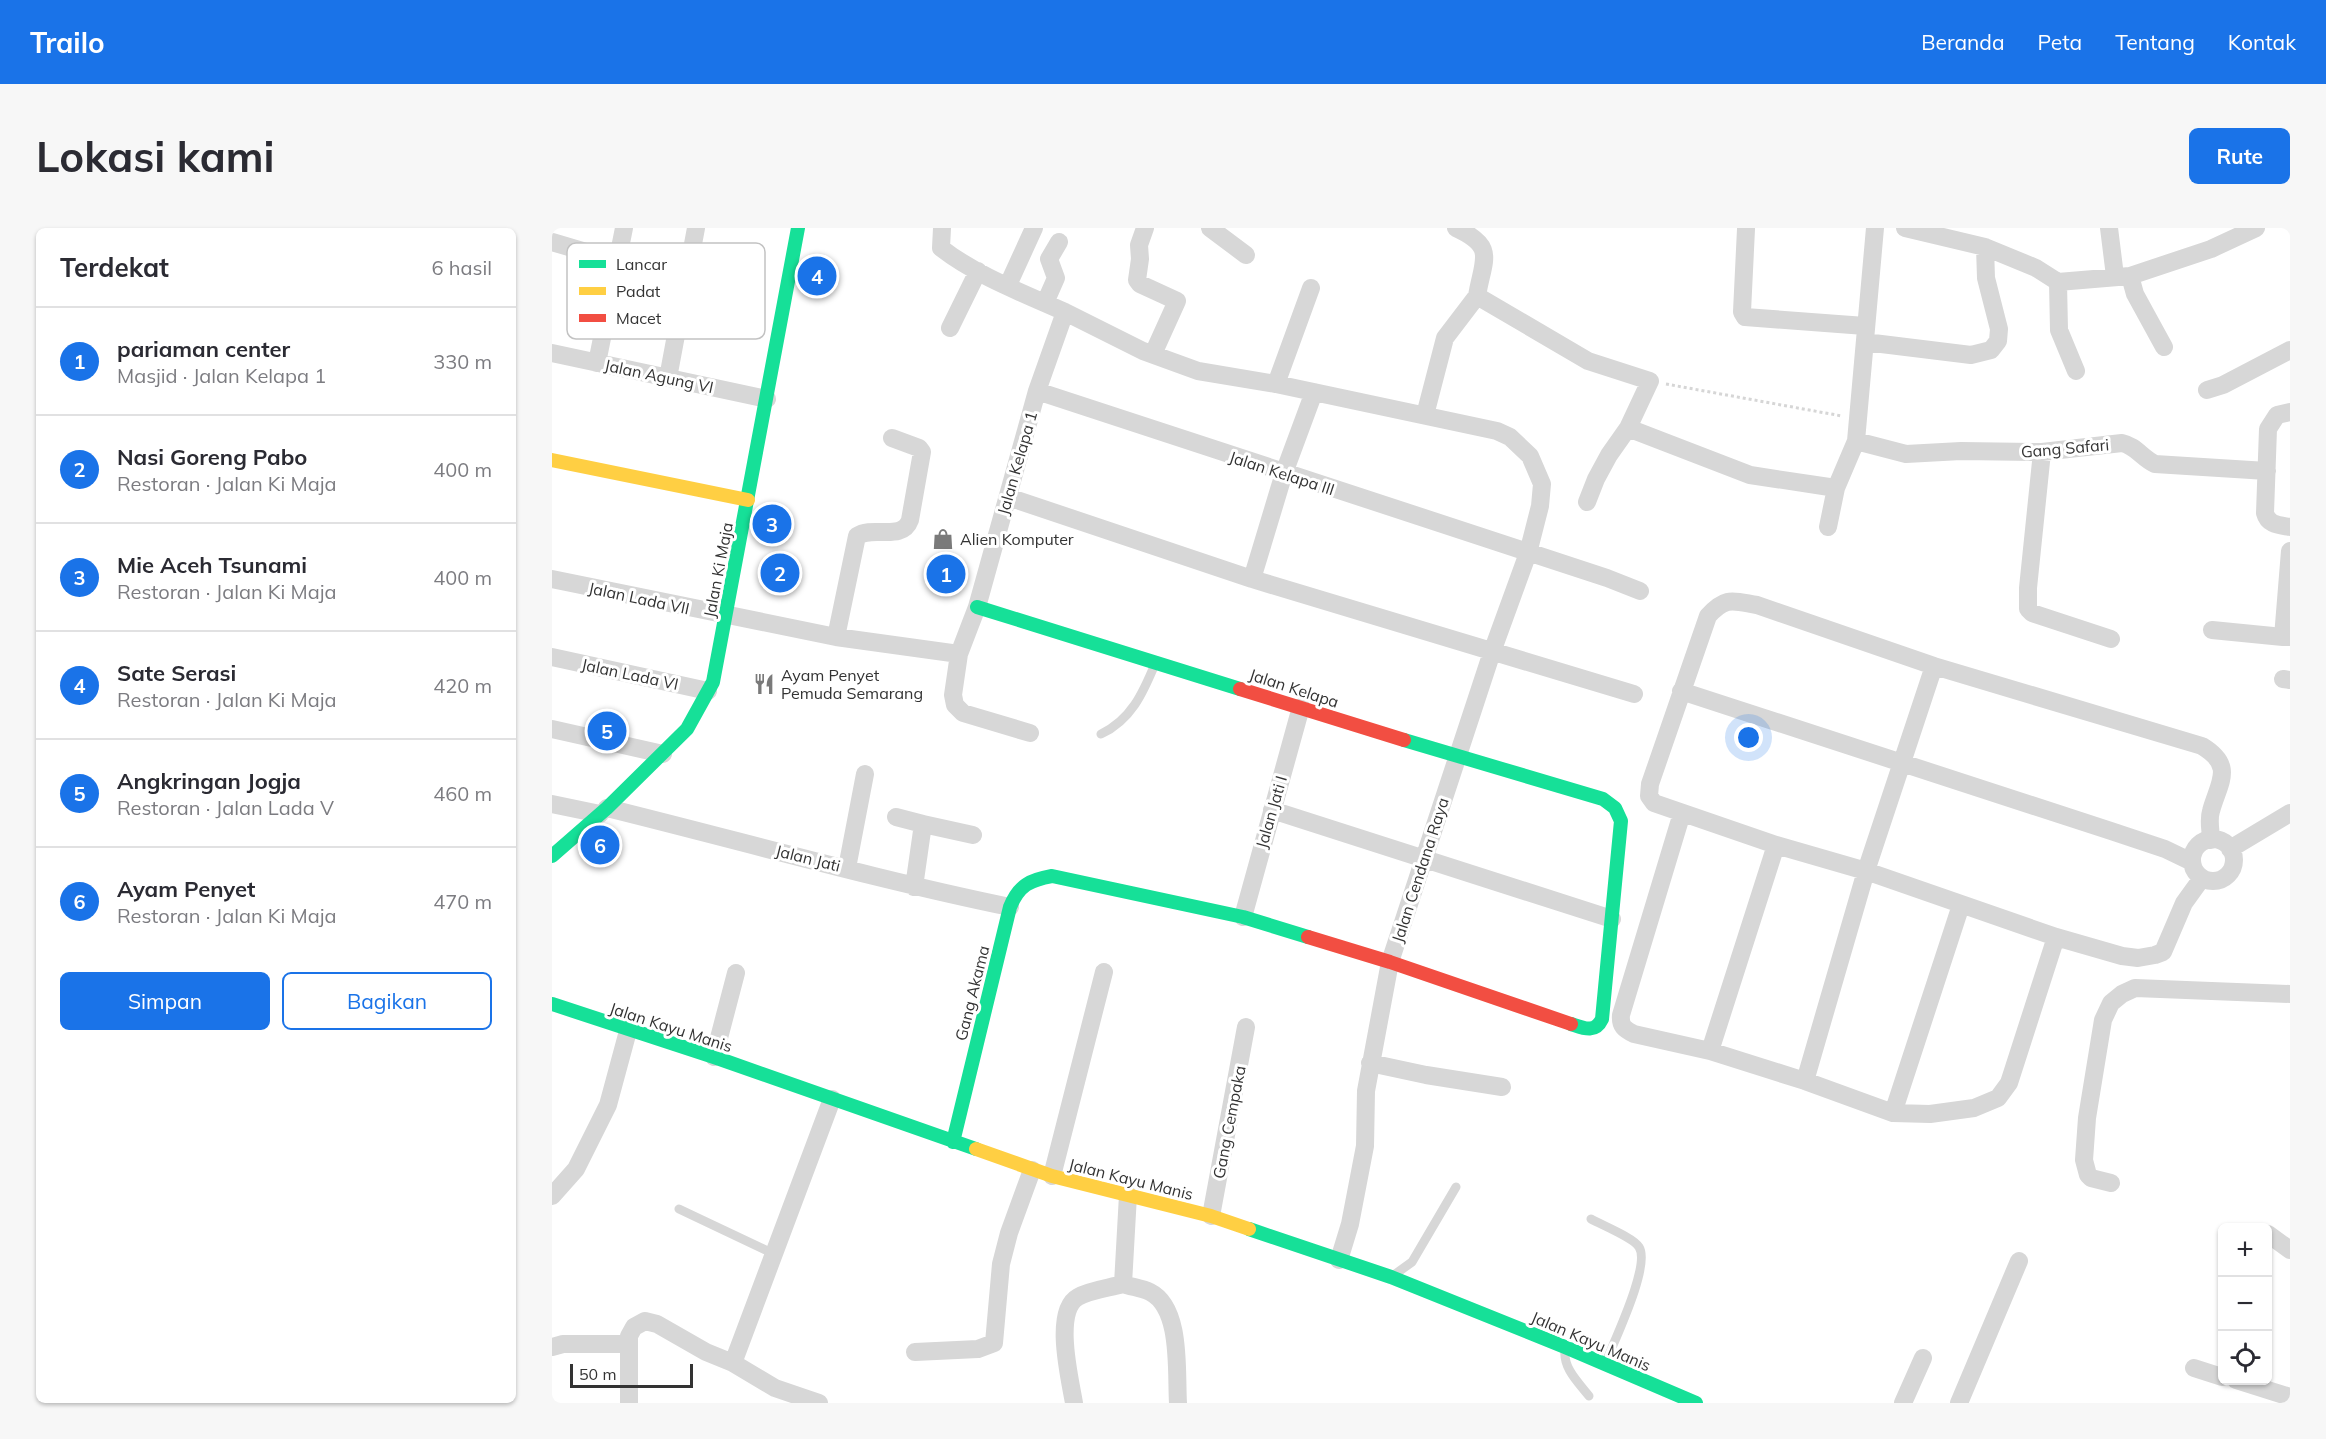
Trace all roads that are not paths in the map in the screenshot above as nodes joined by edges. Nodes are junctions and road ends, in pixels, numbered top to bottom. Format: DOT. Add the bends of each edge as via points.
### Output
graph roads {
  1 [pos="624,228"];
  2 [pos="696,228"];
  3 [pos="798,228"];
  4 [pos="942,228"];
  5 [pos="1034,228"];
  6 [pos="1145,228"];
  7 [pos="1210,228"];
  8 [pos="1455,228"];
  9 [pos="1744,228"];
  10 [pos="1758,228"];
  11 [pos="1875,228"];
  12 [pos="1905,228"];
  13 [pos="2109,228"];
  14 [pos="2256,228"];
  15 [pos="552,242"];
  16 [pos="1059,242"];
  17 [pos="620,243"];
  18 [pos="693,243"];
  19 [pos="567,246"];
  20 [pos="1985,247"];
  21 [pos="1245,255"];
  22 [pos="978,271"];
  23 [pos="2122,276"];
  24 [pos="2058,282"];
  25 [pos="1008,285"];
  26 [pos="1311,288"];
  27 [pos="1477,296"];
  28 [pos="1045,303"];
  29 [pos="1065,312"];
  30 [pos="950,328"];
  31 [pos="1865,334"];
  32 [pos="601,339"];
  33 [pos="675,339"];
  34 [pos="2164,347"];
  35 [pos="2290,350"];
  36 [pos="552,353"];
  37 [pos="1152,354"];
  38 [pos="597,363"];
  39 [pos="2076,371"];
  40 [pos="668,378"];
  41 [pos="1276,384"];
  42 [pos="2207,390"];
  43 [pos="1037,391"];
  44 [pos="1314,392"];
  45 [pos="767,399"];
  46 [pos="2290,412"];
  47 [pos="1425,415"];
  48 [pos="1628,428"];
  49 [pos="892,438"];
  50 [pos="1856,441"];
  51 [pos="2042,452"];
  52 [pos="552,460"];
  53 [pos="2267,471"];
  54 [pos="1284,473"];
  55 [pos="1836,488"];
  56 [pos="1008,496"];
  57 [pos="748,500"];
  58 [pos="1587,502"];
  59 [pos="1828,527"];
  60 [pos="2290,527"];
  61 [pos="2290,551"];
  62 [pos="1528,553"];
  63 [pos="552,579"];
  64 [pos="1252,579"];
  65 [pos="1640,591"];
  66 [pos="976,607"];
  67 [pos="727,616"];
  68 [pos="2212,630"];
  69 [pos="837,636"];
  70 [pos="2287,637"];
  71 [pos="2111,639"];
  72 [pos="1492,652"];
  73 [pos="959,654"];
  74 [pos="552,657"];
  75 [pos="1156,661"];
  76 [pos="1934,666"];
  77 [pos="708,692"];
  78 [pos="1681,692"];
  79 [pos="1634,694"];
  80 [pos="1301,707"];
  81 [pos="552,729"];
  82 [pos="1030,733"];
  83 [pos="1101,734"];
  84 [pos="663,753"];
  85 [pos="1458,757"];
  86 [pos="1903,764"];
  87 [pos="865,774"];
  88 [pos="552,804"];
  89 [pos="1272,810"];
  90 [pos="603,811"];
  91 [pos="1682,813"];
  92 [pos="2290,813"];
  93 [pos="896,817"];
  94 [pos="923,824"];
  95 [pos="973,835"];
  96 [pos="2211,840"];
  97 [pos="1776,845"];
  98 [pos="2230,849"];
  99 [pos="552,856"];
  100 [pos="1422,860"];
  101 [pos="847,868"];
  102 [pos="2197,870"];
  103 [pos="1866,871"];
  104 [pos="914,887"];
  105 [pos="1960,905"];
  106 [pos="1010,907"];
  107 [pos="1243,917"];
  108 [pos="1612,919"];
  109 [pos="2056,936"];
  110 [pos="1389,962"];
  111 [pos="1104,972"];
  112 [pos="736,973"];
  113 [pos="2290,994"];
  114 [pos="552,1005"];
  115 [pos="1246,1027"];
  116 [pos="628,1031"];
  117 [pos="1710,1051"];
  118 [pos="714,1057"];
  119 [pos="1370,1063"];
  120 [pos="1805,1081"];
  121 [pos="1502,1087"];
  122 [pos="832,1099"];
  123 [pos="1893,1113"];
  124 [pos="953,1142"];
  125 [pos="1032,1170"];
  126 [pos="1052,1176"];
  127 [pos="2112,1183"];
  128 [pos="1456,1187"];
  129 [pos="1128,1195"];
  130 [pos="552,1196"];
  131 [pos="679,1209"];
  132 [pos="1211,1216"];
  133 [pos="1591,1219"];
  134 [pos="2272,1235"];
  135 [pos="2290,1250"];
  136 [pos="774,1254"];
  137 [pos="1339,1260"];
  138 [pos="2019,1261"];
  139 [pos="1391,1277"];
  140 [pos="1123,1284"];
  141 [pos="628,1344"];
  142 [pos="552,1347"];
  143 [pos="1565,1347"];
  144 [pos="915,1352"];
  145 [pos="1923,1358"];
  146 [pos="734,1363"];
  147 [pos="1605,1364"];
  148 [pos="2194,1368"];
  149 [pos="2218,1375"];
  150 [pos="2252,1385"];
  151 [pos="1589,1396"];
  152 [pos="2290,1397"];
  153 [pos="790,1399"];
  154 [pos="629,1403"];
  155 [pos="819,1403"];
  156 [pos="1074,1403"];
  157 [pos="1178,1403"];
  158 [pos="1696,1403"];
  159 [pos="1904,1403"];
  160 [pos="1959,1403"];
  1 -- 17 [label="street"];
  2 -- 18 [label="street"];
  3 -- 45 [label="street, Jalan Ki Maja"];
  4 -- 22 [label="street" via="941,248"];
  5 -- 25 [label="street"];
  6 -- 37 [label="street" via="1139,246 1137,280 1177,303"];
  7 -- 21 [label="street"];
  8 -- 27 [label="street" via="1483,246 1485,255"];
  9 -- 10 [label="street"];
  9 -- 31 [label="street" via="1745,318"];
  11 -- 31 [label="street"];
  12 -- 20 [label="street"];
  13 -- 23 [label="street"];
  14 -- 23 [label="street" via="2211,249"];
  15 -- 19 [label="street"];
  16 -- 28 [label="street" via="1050,259 1056,278"];
  20 -- 24 [label="street" via="2036,268"];
  20 -- 31 [label="street" via="1987,285 1999,330 1998,341 1990,350 1971,355"];
  22 -- 25 [label="street"];
  22 -- 30 [label="street"];
  23 -- 24 [label="street"];
  23 -- 34 [label="street"];
  24 -- 39 [label="street" via="2059,330"];
  25 -- 28 [label="street"];
  26 -- 41 [label="street"];
  27 -- 47 [label="street" via="1445,339"];
  27 -- 48 [label="street" via="1588,361 1650,381"];
  28 -- 29 [label="street"];
  29 -- 37 [label="street"];
  29 -- 43 [label="street, Jalan Kelapa 1"];
  31 -- 50 [label="street"];
  32 -- 38 [label="street"];
  33 -- 40 [label="street"];
  35 -- 42 [label="street"];
  36 -- 38 [label="street, Jalan Agung VI"];
  37 -- 41 [label="street" via="1197,371"];
  38 -- 40 [label="street, Jalan Agung VI"];
  40 -- 45 [label="street, Jalan Agung VI"];
  41 -- 44 [label="street"];
  43 -- 54 [label="street, Jalan Kelapa III"];
  43 -- 56 [label="street, Jalan Kelapa 1"];
  44 -- 47 [label="street"];
  44 -- 54 [label="street"];
  45 -- 57 [label="street, Jalan Ki Maja"];
  46 -- 53 [label="street" via="2277,415 2268,429"];
  47 -- 62 [label="street, Jalan Cendana Raya" via="1510,437 1530,456 1542,491"];
  48 -- 55 [label="street" via="1750,475"];
  48 -- 58 [label="street" via="1609,455"];
  49 -- 69 [label="street" via="922,452 910,520 901,531 857,536"];
  50 -- 51 [label="street, Gang Safari" via="1906,454"];
  50 -- 55 [label="street"];
  51 -- 53 [label="street, Gang Safari" via="2122,442 2155,464"];
  51 -- 71 [label="street" via="2028,609"];
  52 -- 57 [label="street"];
  53 -- 60 [label="street" via="2267,520"];
  54 -- 62 [label="street, Jalan Kelapa III"];
  54 -- 64 [label="street"];
  55 -- 59 [label="street"];
  56 -- 64 [label="street"];
  56 -- 66 [label="street, Jalan Kelapa 1"];
  57 -- 67 [label="street, Jalan Ki Maja"];
  61 -- 70 [label="street"];
  62 -- 65 [label="street, Jalan Kelapa III"];
  62 -- 72 [label="street, Jalan Cendana Raya"];
  63 -- 67 [label="street, Jalan Lada VII"];
  64 -- 72 [label="street"];
  66 -- 73 [label="street, Jalan Kelapa 1"];
  66 -- 75 [label="street, Jalan Kelapa"];
  67 -- 69 [label="street"];
  67 -- 77 [label="street, Jalan Ki Maja"];
  68 -- 70 [label="street"];
  69 -- 73 [label="street"];
  72 -- 79 [label="street"];
  72 -- 85 [label="street, Jalan Cendana Raya"];
  73 -- 82 [label="street, Jalan Kelapa 1" via="955,705 963,713"];
  74 -- 77 [label="street, Jalan Lada VI"];
  75 -- 80 [label="street, Jalan Kelapa"];
  75 -- 83 [label="lane" via="1130,712"];
  76 -- 78 [label="street" via="1758,605 1730,600 1719,603 1708,616"];
  76 -- 86 [label="street"];
  76 -- 96 [label="street" via="2174,737 2217,755 2222,766 2221,782 2210,814"];
  77 -- 84 [label="street, Jalan Ki Maja" via="687,729"];
  78 -- 86 [label="street"];
  78 -- 91 [label="street" via="1649,792 1654,803"];
  80 -- 85 [label="street, Jalan Kelapa"];
  80 -- 89 [label="street, Jalan Jati I"];
  81 -- 84 [label="street"];
  84 -- 90 [label="street, Jalan Ki Maja"];
  85 -- 100 [label="street, Jalan Cendana Raya"];
  85 -- 108 [label="street, Jalan Kelapa" via="1603,799 1614,806 1622,821"];
  86 -- 102 [label="street" via="2165,849"];
  86 -- 103 [label="street"];
  87 -- 101 [label="street"];
  88 -- 90 [label="street, Jalan Jati"];
  89 -- 100 [label="street"];
  89 -- 107 [label="street, Jalan Jati I"];
  90 -- 99 [label="street, Jalan Ki Maja"];
  90 -- 101 [label="street, Jalan Jati"];
  91 -- 97 [label="street"];
  91 -- 117 [label="street" via="1621,1022 1624,1029 1634,1034"];
  92 -- 98 [label="street"];
  93 -- 94 [label="street"];
  94 -- 95 [label="street"];
  94 -- 104 [label="street"];
  96 -- 98 [label="street"];
  96 -- 102 [label="street" via="2196,848"];
  97 -- 103 [label="street"];
  97 -- 117 [label="street"];
  98 -- 102 [label="street" via="2233,863 2226,876 2216,881"];
  100 -- 108 [label="street"];
  100 -- 110 [label="street, Jalan Cendana Raya"];
  101 -- 104 [label="street, Jalan Jati"];
  102 -- 109 [label="street" via="2163,952 2138,958 2122,956"];
  103 -- 105 [label="street"];
  103 -- 120 [label="street"];
  104 -- 106 [label="street, Jalan Jati"];
  105 -- 109 [label="street"];
  105 -- 123 [label="street"];
  106 -- 107 [label="street, Gang Akama" via="1021,885 1052,876"];
  106 -- 124 [label="street, Gang Akama"];
  107 -- 110 [label="street"];
  108 -- 110 [label="street" via="1602,1019 1594,1030"];
  109 -- 123 [label="street" via="2009,1083 1998,1098 1974,1108 1930,1114"];
  110 -- 119 [label="street, Jalan Cendana Raya"];
  111 -- 126 [label="street"];
  112 -- 118 [label="street"];
  113 -- 127 [label="street" via="2135,988 2111,1004 2103,1020 2084,1160 2091,1178"];
  114 -- 116 [label="street, Jalan Kayu Manis"];
  115 -- 132 [label="street, Gang Cempaka"];
  116 -- 118 [label="street, Jalan Kayu Manis"];
  116 -- 130 [label="street" via="608,1105 576,1169"];
  117 -- 120 [label="street"];
  118 -- 122 [label="street, Jalan Kayu Manis"];
  119 -- 121 [label="street"];
  119 -- 137 [label="street, Jalan Cendana Raya" via="1365,1146"];
  120 -- 123 [label="street"];
  122 -- 124 [label="street, Jalan Kayu Manis"];
  122 -- 136 [label="street"];
  124 -- 125 [label="street, Jalan Kayu Manis"];
  125 -- 126 [label="street, Jalan Kayu Manis"];
  125 -- 144 [label="street" via="1001,1264 994,1343 978,1349"];
  126 -- 129 [label="street, Jalan Kayu Manis"];
  128 -- 139 [label="lane" via="1412,1262"];
  129 -- 132 [label="street, Jalan Kayu Manis"];
  129 -- 140 [label="street"];
  131 -- 136 [label="lane"];
  132 -- 137 [label="street, Jalan Kayu Manis"];
  133 -- 147 [label="lane" via="1638,1245 1643,1254 1636,1285"];
  134 -- 135 [label="street"];
  136 -- 146 [label="street"];
  137 -- 139 [label="street, Jalan Kayu Manis"];
  138 -- 160 [label="street"];
  139 -- 143 [label="street, Jalan Kayu Manis"];
  140 -- 156 [label="street" via="1079,1296 1068,1305 1066,1352"];
  140 -- 157 [label="street" via="1150,1292 1163,1302 1173,1324"];
  141 -- 142 [label="street"];
  141 -- 146 [label="street" via="634,1327 645,1321"];
  141 -- 154 [label="street"];
  143 -- 147 [label="street, Jalan Kayu Manis"];
  143 -- 151 [label="lane" via="1564,1359"];
  145 -- 159 [label="street"];
  146 -- 153 [label="street"];
  147 -- 158 [label="street, Jalan Kayu Manis"];
  148 -- 149 [label="street"];
  150 -- 152 [label="street"];
  153 -- 155 [label="street"];
}
